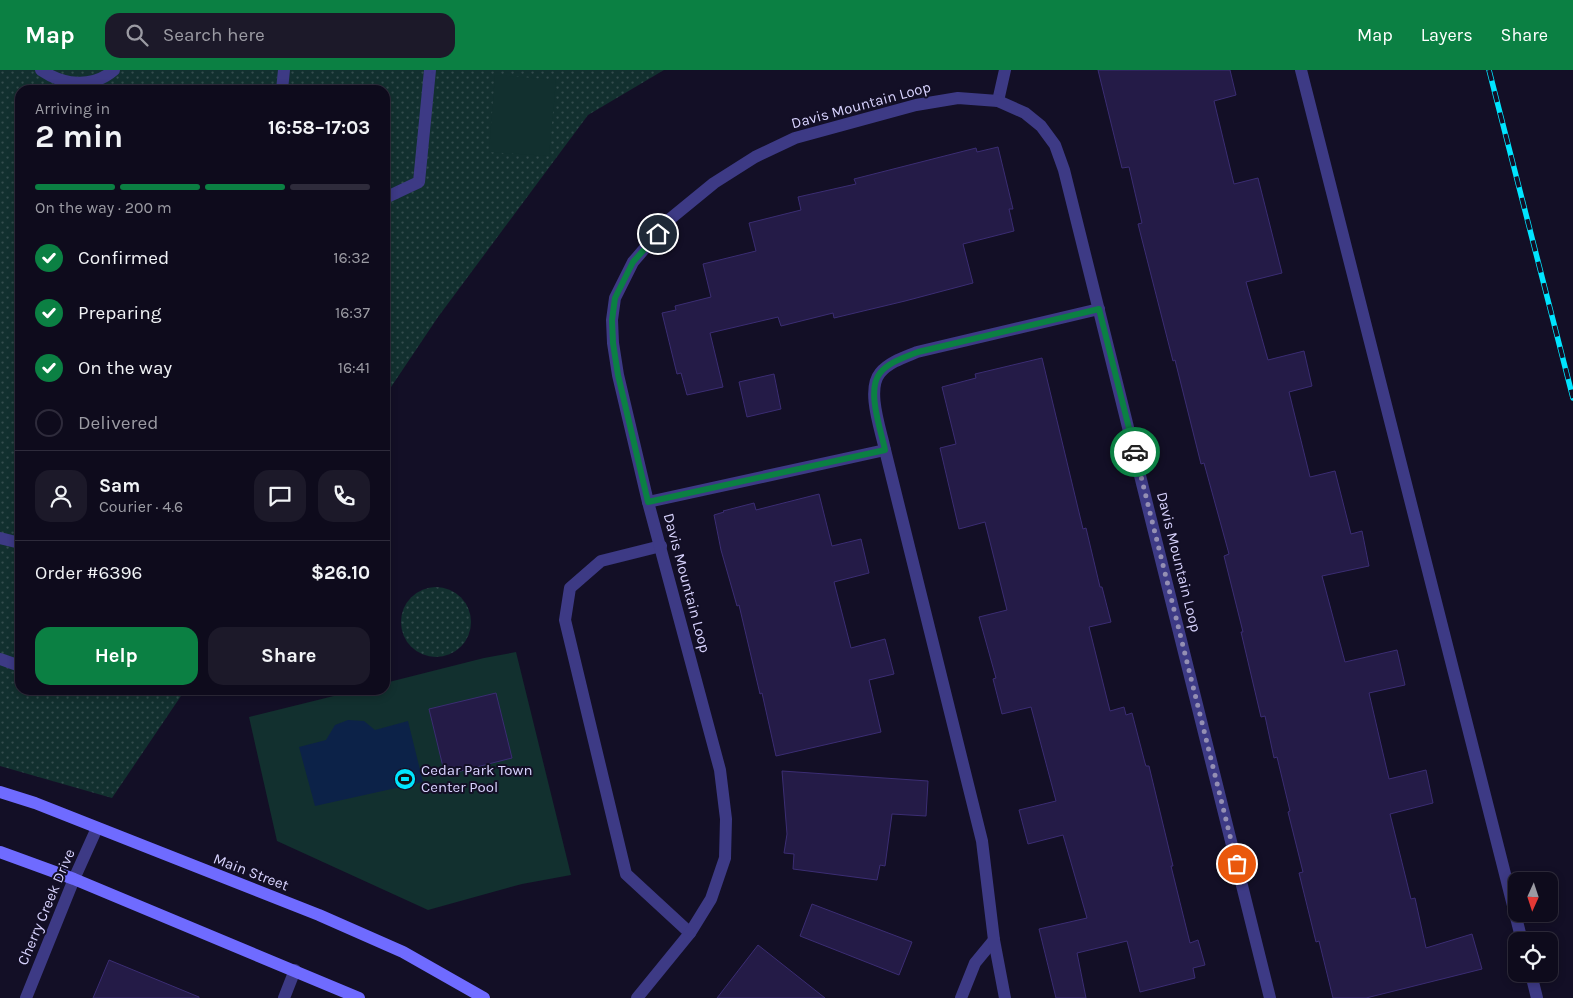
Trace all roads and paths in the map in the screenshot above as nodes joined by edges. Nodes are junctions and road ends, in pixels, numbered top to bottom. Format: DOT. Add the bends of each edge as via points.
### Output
graph roads {
  1 [pos="41,70"];
  2 [pos="114,70"];
  3 [pos="284,70"];
  4 [pos="430,70"];
  5 [pos="1005,70"];
  6 [pos="1301,70"];
  7 [pos="282,85"];
  8 [pos="998,101"];
  9 [pos="390,196"];
  10 [pos="1099,309"];
  11 [pos="885,450"];
  12 [pos="648,502"];
  13 [pos="0,538"];
  14 [pos="15,542"];
  15 [pos="661,546"];
  16 [pos="0,659"];
  17 [pos="15,664"];
  18 [pos="0,792"];
  19 [pos="97,828"];
  20 [pos="0,852"];
  21 [pos="74,879"];
  22 [pos="1520,932"];
  23 [pos="690,933"];
  24 [pos="994,940"];
  25 [pos="296,970"];
  26 [pos="1533,982"];
  27 [pos="26,998"];
  28 [pos="284,998"];
  29 [pos="359,998"];
  30 [pos="484,998"];
  31 [pos="637,998"];
  32 [pos="961,998"];
  33 [pos="1005,998"];
  34 [pos="1270,998"];
  35 [pos="1537,998"];
  1 -- 2 [label="street" via="72,83 90,82 108,76"];
  3 -- 7 [label="street"];
  4 -- 9 [label="street" via="420,182"];
  5 -- 8 [label="street"];
  6 -- 22 [label="street"];
  8 -- 10 [label="street, Davis Mountain Loop" via="1025,112 1055,145"];
  8 -- 12 [label="street, Davis Mountain Loop" via="958,98 916,105 794,138 754,157 714,184 670,220 639,255 615,298 612,320 618,375"];
  10 -- 11 [label="street" via="918,352 897,360 879,374 873,392"];
  10 -- 34 [label="street, Davis Mountain Loop"];
  11 -- 12 [label="street"];
  11 -- 24 [label="street" via="982,841"];
  12 -- 15 [label="street, Davis Mountain Loop"];
  13 -- 14 [label="street"];
  15 -- 23 [label="street, Davis Mountain Loop" via="720,770 726,819 725,858 711,899"];
  15 -- 23 [label="street" via="601,561 570,588 565,620 626,874"];
  16 -- 17 [label="street"];
  18 -- 19 [label="street, Main Street"];
  19 -- 21 [label="street, Cherry Creek Drive"];
  19 -- 30 [label="street, Main Street" via="403,952"];
  20 -- 21 [label="street"];
  21 -- 25 [label="street"];
  21 -- 27 [label="street, Cherry Creek Drive"];
  23 -- 31 [label="street, Davis Mountain Loop"];
  24 -- 32 [label="street" via="975,963"];
  24 -- 33 [label="street"];
  25 -- 28 [label="street"];
  25 -- 29 [label="street"];
  26 -- 35 [label="street"];
}
